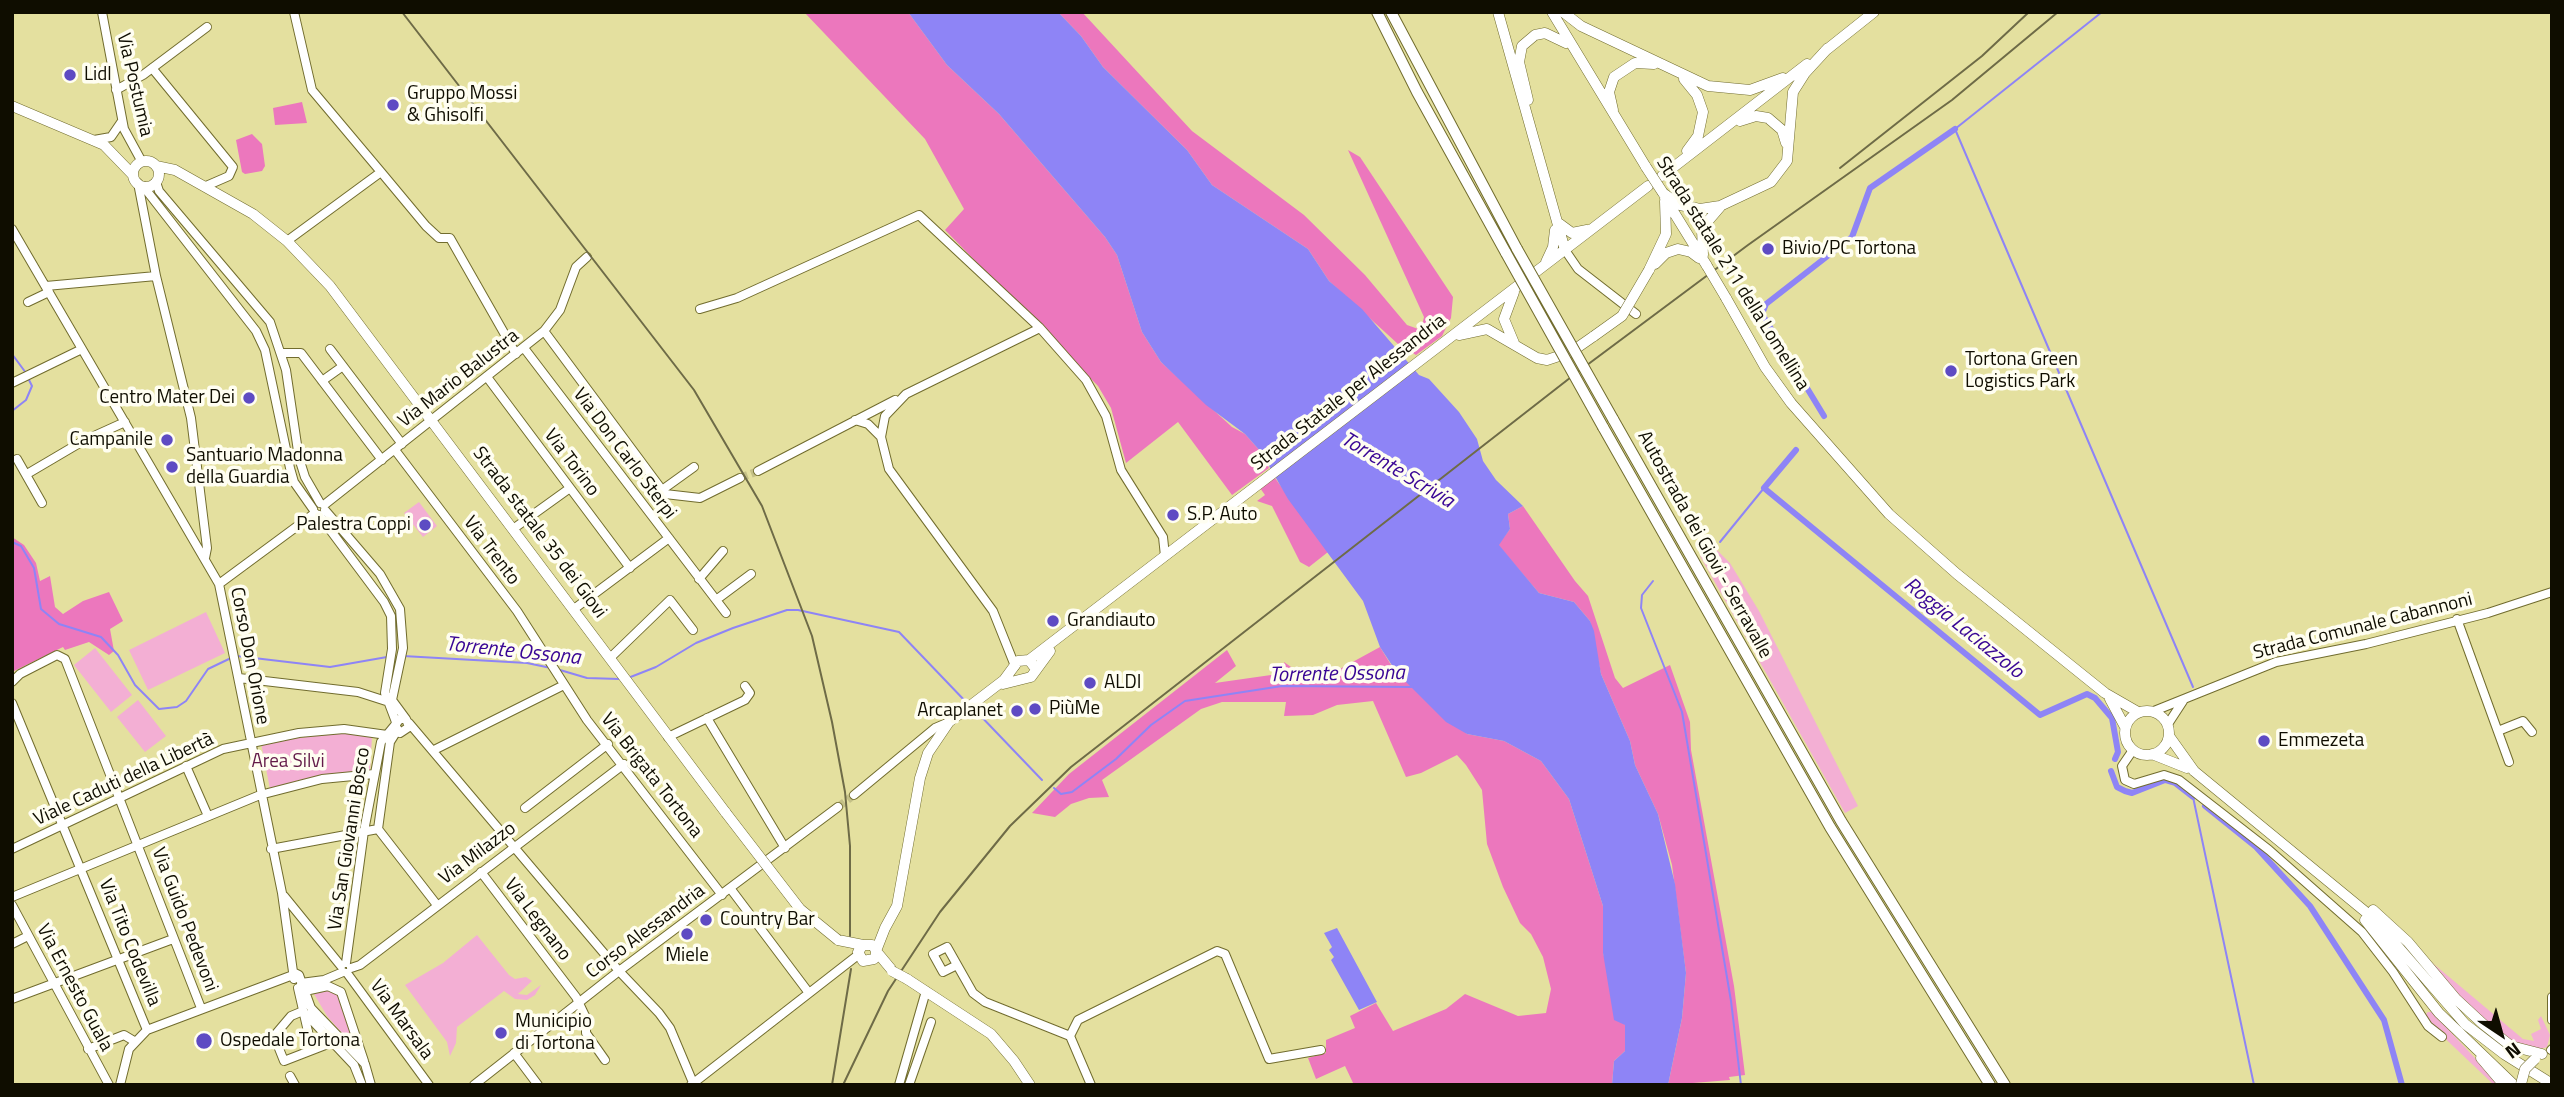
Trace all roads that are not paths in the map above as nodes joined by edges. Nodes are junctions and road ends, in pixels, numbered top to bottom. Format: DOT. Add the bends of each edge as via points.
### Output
graph roads {
  1 [pos="102,12"];
  2 [pos="294,12"];
  3 [pos="1377,12"];
  4 [pos="1391,12"];
  5 [pos="1498,12"];
  6 [pos="1552,12"];
  7 [pos="1563,12"];
  8 [pos="1874,12"];
  9 [pos="208,27"];
  10 [pos="1828,48"];
  11 [pos="1572,49"];
  12 [pos="1660,65"];
  13 [pos="152,68"];
  14 [pos="1802,68"];
  15 [pos="1681,76"];
  16 [pos="116,90"];
  17 [pos="12,106"];
  18 [pos="122,121"];
  19 [pos="1622,130"];
  20 [pos="1532,132"];
  21 [pos="1711,138"];
  22 [pos="94,140"];
  23 [pos="1788,154"];
  24 [pos="119,157"];
  25 [pos="140,163"];
  26 [pos="156,166"];
  27 [pos="1671,168"];
  28 [pos="381,172"];
  29 [pos="184,176"];
  30 [pos="1662,176"];
  31 [pos="157,179"];
  32 [pos="141,184"];
  33 [pos="206,186"];
  34 [pos="1648,187"];
  35 [pos="1663,193"];
  36 [pos="143,204"];
  37 [pos="1720,206"];
  38 [pos="1555,219"];
  39 [pos="12,229"];
  40 [pos="1594,229"];
  41 [pos="287,241"];
  42 [pos="1564,250"];
  43 [pos="587,257"];
  44 [pos="1707,266"];
  45 [pos="1543,267"];
  46 [pos="1649,270"];
  47 [pos="156,276"];
  48 [pos="1518,286"];
  49 [pos="47,289"];
  50 [pos="28,302"];
  51 [pos="700,309"];
  52 [pos="1636,314"];
  53 [pos="1040,328"];
  54 [pos="544,331"];
  55 [pos="1445,341"];
  56 [pos="1514,343"];
  57 [pos="82,349"];
  58 [pos="330,349"];
  59 [pos="520,351"];
  60 [pos="282,354"];
  61 [pos="343,366"];
  62 [pos="487,377"];
  63 [pos="323,381"];
  64 [pos="12,383"];
  65 [pos="906,394"];
  66 [pos="432,420"];
  67 [pos="855,420"];
  68 [pos="125,422"];
  69 [pos="882,423"];
  70 [pos="881,437"];
  71 [pos="398,447"];
  72 [pos="17,458"];
  73 [pos="382,460"];
  74 [pos="694,467"];
  75 [pos="758,471"];
  76 [pos="27,474"];
  77 [pos="740,478"];
  78 [pos="570,488"];
  79 [pos="662,490"];
  80 [pos="42,503"];
  81 [pos="320,509"];
  82 [pos="513,529"];
  83 [pos="348,536"];
  84 [pos="1163,537"];
  85 [pos="669,538"];
  86 [pos="340,543"];
  87 [pos="1181,543"];
  88 [pos="723,551"];
  89 [pos="1165,556"];
  90 [pos="205,558"];
  91 [pos="630,568"];
  92 [pos="380,574"];
  93 [pos="751,574"];
  94 [pos="699,579"];
  95 [pos="369,582"];
  96 [pos="219,584"];
  97 [pos="2552,592"];
  98 [pos="716,600"];
  99 [pos="574,609"];
  100 [pos="726,613"];
  101 [pos="2458,619"];
  102 [pos="693,630"];
  103 [pos="1005,638"];
  104 [pos="610,658"];
  105 [pos="1029,662"];
  106 [pos="1016,671"];
  107 [pos="558,674"];
  108 [pos="239,678"];
  109 [pos="12,682"];
  110 [pos="564,685"];
  111 [pos="746,686"];
  112 [pos="2105,693"];
  113 [pos="2185,699"];
  114 [pos="386,701"];
  115 [pos="12,704"];
  116 [pos="2154,711"];
  117 [pos="2138,712"];
  118 [pos="707,718"];
  119 [pos="407,721"];
  120 [pos="949,722"];
  121 [pos="2168,724"];
  122 [pos="397,727"];
  123 [pos="2125,727"];
  124 [pos="2498,731"];
  125 [pos="2532,732"];
  126 [pos="387,735"];
  127 [pos="2169,736"];
  128 [pos="668,737"];
  129 [pos="250,743"];
  130 [pos="608,744"];
  131 [pos="911,749"];
  132 [pos="434,750"];
  133 [pos="2133,750"];
  134 [pos="928,753"];
  135 [pos="2152,754"];
  136 [pos="2509,762"];
  137 [pos="624,764"];
  138 [pos="186,766"];
  139 [pos="2194,771"];
  140 [pos="374,774"];
  141 [pos="260,795"];
  142 [pos="854,795"];
  143 [pos="120,799"];
  144 [pos="838,807"];
  145 [pos="526,808"];
  146 [pos="208,816"];
  147 [pos="64,825"];
  148 [pos="378,830"];
  149 [pos="364,831"];
  150 [pos="138,844"];
  151 [pos="515,846"];
  152 [pos="12,848"];
  153 [pos="785,848"];
  154 [pos="271,849"];
  155 [pos="82,868"];
  156 [pos="481,872"];
  157 [pos="730,888"];
  158 [pos="2336,888"];
  159 [pos="282,893"];
  160 [pos="722,895"];
  161 [pos="12,897"];
  162 [pos="12,905"];
  163 [pos="437,905"];
  164 [pos="28,936"];
  165 [pos="173,939"];
  166 [pos="12,944"];
  167 [pos="865,953"];
  168 [pos="117,959"];
  169 [pos="957,965"];
  170 [pos="346,968"];
  171 [pos="619,971"];
  172 [pos="298,980"];
  173 [pos="55,985"];
  174 [pos="926,991"];
  175 [pos="809,993"];
  176 [pos="2552,997"];
  177 [pos="12,999"];
  178 [pos="579,1001"];
  179 [pos="201,1008"];
  180 [pos="306,1010"];
  181 [pos="2552,1020"];
  182 [pos="931,1022"];
  183 [pos="2452,1026"];
  184 [pos="147,1030"];
  185 [pos="1070,1036"];
  186 [pos="2442,1037"];
  187 [pos="136,1039"];
  188 [pos="333,1042"];
  189 [pos="88,1049"];
  190 [pos="312,1049"];
  191 [pos="1321,1050"];
  192 [pos="2546,1052"];
  193 [pos="514,1053"];
  194 [pos="605,1060"];
  195 [pos="365,1064"];
  196 [pos="290,1076"];
  197 [pos="693,1084"];
  198 [pos="2552,1084"];
  199 [pos="109,1085"];
  200 [pos="120,1085"];
  201 [pos="295,1085"];
  202 [pos="362,1085"];
  203 [pos="371,1085"];
  204 [pos="429,1085"];
  205 [pos="474,1085"];
  206 [pos="538,1085"];
  207 [pos="899,1085"];
  208 [pos="909,1085"];
  209 [pos="1030,1085"];
  210 [pos="1091,1085"];
  211 [pos="1990,1085"];
  212 [pos="2005,1085"];
  213 [pos="2504,1085"];
  214 [pos="2514,1085"];
  215 [pos="2521,1085"];
  1 -- 16 [label="street, Via Postumia"];
  2 -- 28 [label="street" via="312,90"];
  3 -- 211 [label="highway, Autostrada dei Giovi - Serravalle, bridge" via="1506,253 1829,827"];
  4 -- 212 [label="highway, Autostrada dei Giovi - Serravalle, bridge" via="1517,249 1835,811"];
  5 -- 20 [label="main road"];
  6 -- 11 [label="main road, Strada statale 211 della Lomellina"];
  7 -- 12 [label="main road" via="1581,26"];
  8 -- 10 [label="main road"];
  9 -- 13 [label="street"];
  10 -- 14 [label="main road"];
  10 -- 23 [label="main road" via="1793,92"];
  11 -- 19 [label="main road, Strada statale 211 della Lomellina"];
  11 -- 20 [label="main road" via="1558,36 1545,33 1522,46 1519,62"];
  12 -- 15 [label="main road"];
  12 -- 19 [label="main road" via="1635,63 1614,77 1610,100"];
  13 -- 16 [label="street"];
  13 -- 33 [label="street" via="233,167 229,176"];
  14 -- 15 [label="main road" via="1766,86 1735,91"];
  14 -- 21 [label="main road"];
  15 -- 27 [label="main road" via="1697,95 1703,120 1698,136"];
  16 -- 18 [label="street, Via Postumia"];
  17 -- 22 [label="main road"];
  18 -- 22 [label="street" via="111,137"];
  18 -- 25 [label="street, Via Postumia"];
  19 -- 35 [label="main road, Strada statale 211 della Lomellina, bridge"];
  20 -- 38 [label="main road"];
  21 -- 23 [label="main road" via="1748,117 1762,116 1782,130"];
  21 -- 27 [label="main road"];
  22 -- 24 [label="main road"];
  23 -- 37 [label="main road" via="1783,170 1771,183"];
  24 -- 25 [label="main road"];
  24 -- 32 [label="main road"];
  25 -- 26 [label="main road, Strada statale 35 dei Giovi" via="149,161"];
  25 -- 32 [label="main road"];
  26 -- 29 [label="main road, Strada statale 35 dei Giovi"];
  26 -- 31 [label="main road"];
  27 -- 30 [label="main road"];
  28 -- 41 [label="street"];
  28 -- 59 [label="street, Via Don Carlo Sterpi" via="426,226 439,238 450,238"];
  29 -- 31 [label="main road, Strada statale 35 dei Giovi"];
  29 -- 33 [label="main road, Strada statale 35 dei Giovi"];
  31 -- 32 [label="main road, Strada statale 35 dei Giovi"];
  31 -- 60 [label="street" via="159,191 270,322"];
  32 -- 36 [label="street"];
  32 -- 36 [label="street"];
  32 -- 81 [label="street" via="256,331 265,350 295,482"];
  33 -- 41 [label="main road, Strada statale 35 dei Giovi"];
  34 -- 40 [label="main road, Strada Statale per Alessandria"];
  35 -- 37 [label="main road" via="1694,209"];
  35 -- 44 [label="main road, Strada statale 211 della Lomellina"];
  35 -- 46 [label="main road" via="1667,225"];
  36 -- 47 [label="street"];
  37 -- 44 [label="main road" via="1702,228"];
  38 -- 40 [label="main road" via="1572,233"];
  38 -- 42 [label="main road"];
  38 -- 45 [label="main road" via="1555,241"];
  39 -- 49 [label="street, Corso Don Orione"];
  40 -- 42 [label="main road, Strada Statale per Alessandria"];
  41 -- 66 [label="main road, Strada statale 35 dei Giovi" via="330,286"];
  42 -- 45 [label="main road, Strada Statale per Alessandria"];
  42 -- 52 [label="street" via="1578,269"];
  43 -- 54 [label="street, Via Mario Balustra" via="576,267 560,310"];
  44 -- 46 [label="main road" via="1691,252 1678,249 1666,253"];
  44 -- 112 [label="main road, Strada statale 211 della Lomellina, bridge" via="1791,403 1889,514"];
  45 -- 48 [label="main road, Strada Statale per Alessandria"];
  46 -- 56 [label="main road, bridge" via="1629,307 1571,352 1547,360"];
  47 -- 49 [label="street"];
  47 -- 90 [label="street" via="191,422"];
  48 -- 55 [label="main road, Strada Statale per Alessandria"];
  48 -- 56 [label="main road" via="1504,319"];
  49 -- 50 [label="street"];
  49 -- 57 [label="street, Corso Don Orione"];
  51 -- 53 [label="street" via="737,298 919,215"];
  53 -- 65 [label="street"];
  53 -- 84 [label="street" via="1099,399 1121,470"];
  54 -- 59 [label="street, Via Mario Balustra"];
  54 -- 79 [label="street"];
  55 -- 56 [label="main road" via="1480,329"];
  55 -- 87 [label="main road, Strada Statale per Alessandria"];
  57 -- 64 [label="street"];
  57 -- 68 [label="street, Corso Don Orione"];
  58 -- 61 [label="street, Via Trento"];
  59 -- 62 [label="street, Via Mario Balustra"];
  59 -- 85 [label="street, Via Don Carlo Sterpi"];
  60 -- 63 [label="street" via="301,353"];
  60 -- 81 [label="street" via="299,458"];
  61 -- 63 [label="street"];
  61 -- 71 [label="street, Via Trento"];
  62 -- 66 [label="street, Via Mario Balustra"];
  62 -- 78 [label="street, Via Torino"];
  63 -- 73 [label="street"];
  65 -- 67 [label="street"];
  65 -- 69 [label="street" via="889,409"];
  66 -- 71 [label="street, Via Mario Balustra"];
  66 -- 82 [label="main road, Strada statale 35 dei Giovi"];
  67 -- 69 [label="street" via="867,417"];
  67 -- 70 [label="street" via="869,424"];
  67 -- 75 [label="street"];
  68 -- 76 [label="street"];
  68 -- 90 [label="street, Corso Don Orione"];
  69 -- 70 [label="street"];
  70 -- 103 [label="street" via="889,469 993,611"];
  71 -- 73 [label="street, Via Mario Balustra"];
  71 -- 107 [label="street, Via Trento"];
  72 -- 76 [label="street"];
  73 -- 81 [label="street, Via Mario Balustra"];
  74 -- 79 [label="street"];
  76 -- 80 [label="street"];
  77 -- 79 [label="street" via="700,498"];
  78 -- 82 [label="street"];
  78 -- 91 [label="street, Via Torino"];
  81 -- 83 [label="street"];
  81 -- 86 [label="street"];
  81 -- 96 [label="street, Via Mario Balustra"];
  82 -- 99 [label="main road, Strada statale 35 dei Giovi"];
  83 -- 86 [label="street"];
  83 -- 92 [label="street"];
  84 -- 87 [label="street"];
  84 -- 89 [label="street"];
  85 -- 91 [label="street"];
  85 -- 94 [label="street, Via Don Carlo Sterpi"];
  86 -- 95 [label="street"];
  87 -- 89 [label="main road, Strada Statale per Alessandria"];
  88 -- 94 [label="street"];
  89 -- 105 [label="main road, Strada Statale per Alessandria"];
  90 -- 96 [label="street, Corso Don Orione"];
  91 -- 99 [label="street"];
  92 -- 95 [label="street"];
  92 -- 119 [label="street" via="400,609 403,649 392,700"];
  93 -- 98 [label="street"];
  94 -- 98 [label="street, Via Don Carlo Sterpi"];
  95 -- 114 [label="street" via="391,616"];
  96 -- 108 [label="street, Corso Don Orione"];
  97 -- 101 [label="street, Strada Comunale Cabannoni"];
  98 -- 100 [label="street, Via Don Carlo Sterpi"];
  99 -- 104 [label="main road, Strada statale 35 dei Giovi"];
  101 -- 113 [label="street, Strada Comunale Cabannoni" via="2276,662"];
  101 -- 124 [label="street"];
  102 -- 104 [label="street" via="670,600"];
  103 -- 105 [label="street"];
  103 -- 106 [label="street"];
  104 -- 128 [label="main road, Strada statale 35 dei Giovi"];
  105 -- 106 [label="main road, Strada Statale per Alessandria"];
  105 -- 106 [label="main road, Strada Statale per Alessandria" via="1031,677"];
  106 -- 120 [label="main road, Strada Statale per Alessandria"];
  107 -- 110 [label="street, Via Brigata Tortona"];
  108 -- 114 [label="street" via="358,692"];
  108 -- 129 [label="street, Corso Don Orione"];
  109 -- 143 [label="street, Via Guido Pedevoni" via="57,655 65,659"];
  110 -- 130 [label="street, Via Brigata Tortona"];
  110 -- 132 [label="street"];
  111 -- 118 [label="street" via="750,693 745,700"];
  112 -- 117 [label="main road, Strada statale 211 della Lomellina"];
  112 -- 123 [label="main road, Strada statale 211 della Lomellina"];
  113 -- 116 [label="street, Strada Comunale Cabannoni"];
  113 -- 121 [label="street"];
  114 -- 122 [label="street"];
  115 -- 147 [label="street, Via Tito Codevilla"];
  116 -- 117 [label="main road"];
  116 -- 121 [label="main road"];
  117 -- 123 [label="main road"];
  118 -- 128 [label="street"];
  118 -- 153 [label="street"];
  119 -- 122 [label="street"];
  119 -- 122 [label="street" via="408,731"];
  119 -- 132 [label="street"];
  120 -- 131 [label="street"];
  120 -- 134 [label="main road, Strada Statale per Alessandria"];
  121 -- 127 [label="main road"];
  122 -- 126 [label="street, Via San Giovanni Bosco"];
  122 -- 148 [label="street, Via San Giovanni Bosco" via="390,742"];
  123 -- 133 [label="main road, Strada statale 211 della Lomellina"];
  124 -- 125 [label="street" via="2523,721"];
  124 -- 136 [label="street"];
  126 -- 129 [label="street, Viale Caduti della Libertà" via="344,729"];
  126 -- 140 [label="street, Via San Giovanni Bosco"];
  127 -- 135 [label="main road" via="2164,748"];
  127 -- 139 [label="main road"];
  128 -- 167 [label="main road, Strada statale 35 dei Giovi, bridge" via="800,909 838,940"];
  129 -- 138 [label="street, Viale Caduti della Libertà"];
  129 -- 141 [label="street, Corso Don Orione"];
  130 -- 137 [label="street, Via Brigata Tortona"];
  130 -- 145 [label="street"];
  131 -- 134 [label="street" via="919,747"];
  131 -- 142 [label="street"];
  132 -- 151 [label="street"];
  133 -- 135 [label="main road"];
  133 -- 186 [label="street" via="2122,766 2125,780 2134,784 2164,775 2179,780 2269,850 2362,932 2428,1027"];
  134 -- 167 [label="main road, Strada Statale per Alessandria" via="897,906"];
  135 -- 139 [label="main road"];
  137 -- 151 [label="street, Via Milazzo"];
  137 -- 160 [label="street, Via Brigata Tortona"];
  138 -- 143 [label="street, Viale Caduti della Libertà"];
  138 -- 146 [label="street"];
  139 -- 158 [label="main road"];
  140 -- 141 [label="street" via="322,779"];
  140 -- 149 [label="street, Via San Giovanni Bosco"];
  141 -- 146 [label="street"];
  141 -- 154 [label="street, Corso Don Orione"];
  143 -- 147 [label="street, Viale Caduti della Libertà"];
  143 -- 150 [label="street, Via Guido Pedevoni"];
  144 -- 153 [label="street, Corso Alessandria"];
  146 -- 150 [label="street"];
  147 -- 152 [label="street, Viale Caduti della Libertà"];
  147 -- 155 [label="street, Via Tito Codevilla"];
  148 -- 149 [label="street"];
  148 -- 163 [label="street"];
  149 -- 154 [label="street"];
  149 -- 170 [label="street, Via San Giovanni Bosco"];
  150 -- 155 [label="street"];
  150 -- 165 [label="street, Via Guido Pedevoni"];
  151 -- 156 [label="street, Via Milazzo"];
  151 -- 171 [label="street"];
  153 -- 157 [label="street, Corso Alessandria"];
  154 -- 159 [label="street, Corso Don Orione"];
  155 -- 161 [label="street"];
  155 -- 168 [label="street, Via Tito Codevilla"];
  156 -- 163 [label="street, Via Milazzo"];
  156 -- 178 [label="street, Via Legnano"];
  157 -- 160 [label="street, Corso Alessandria"];
  157 -- 175 [label="street"];
  158 -- 183 [label="main road"];
  158 -- 192 [label="main road" via="2356,897 2397,931 2483,1024 2511,1045"];
  158 -- 198 [label="main road" via="2385,930 2465,1024"];
  159 -- 170 [label="street, Via Marsala"];
  159 -- 172 [label="street, Corso Don Orione"];
  160 -- 171 [label="street, Corso Alessandria"];
  162 -- 164 [label="street, Via Ernesto Guala"];
  163 -- 170 [label="street, Via Milazzo" via="360,965"];
  164 -- 166 [label="street"];
  164 -- 173 [label="street, Via Ernesto Guala"];
  165 -- 168 [label="street"];
  165 -- 179 [label="street, Via Guido Pedevoni"];
  167 -- 174 [label="main road, Strada statale 35 dei Giovi, bridge"];
  167 -- 175 [label="street"];
  168 -- 173 [label="street"];
  168 -- 184 [label="street, Via Tito Codevilla"];
  169 -- 185 [label="street" via="973,993 985,1002"];
  170 -- 172 [label="street, Via Milazzo" via="324,980"];
  170 -- 204 [label="street, Via Marsala"];
  171 -- 178 [label="street, Corso Alessandria"];
  171 -- 197 [label="street" via="670,1028"];
  172 -- 179 [label="street"];
  172 -- 180 [label="street"];
  172 -- 180 [label="street"];
  172 -- 195 [label="street" via="341,992"];
  173 -- 177 [label="street"];
  173 -- 189 [label="street, Via Ernesto Guala"];
  174 -- 207 [label="street"];
  174 -- 209 [label="main road, Strada statale 35 dei Giovi" via="991,1034"];
  175 -- 197 [label="street"];
  176 -- 181 [label="street"];
  178 -- 193 [label="street, Corso Alessandria"];
  178 -- 194 [label="street, Via Legnano" via="586,1033"];
  179 -- 184 [label="street"];
  180 -- 188 [label="street"];
  180 -- 190 [label="street"];
  180 -- 190 [label="street" via="292,1016 274,1036 284,1061"];
  180 -- 195 [label="street"];
  182 -- 208 [label="street"];
  183 -- 213 [label="main road"];
  183 -- 214 [label="main road"];
  184 -- 187 [label="street"];
  185 -- 191 [label="street" via="1077,1020 1217,951 1225,954 1269,1059"];
  185 -- 210 [label="street"];
  187 -- 189 [label="street" via="124,1034"];
  187 -- 200 [label="street"];
  188 -- 190 [label="street"];
  188 -- 202 [label="street" via="358,1072"];
  189 -- 199 [label="street, Via Ernesto Guala"];
  192 -- 215 [label="main road, bridge" via="2525,1069"];
  193 -- 205 [label="street, Corso Alessandria"];
  193 -- 206 [label="street"];
  195 -- 203 [label="street"];
  196 -- 201 [label="street"];
}
